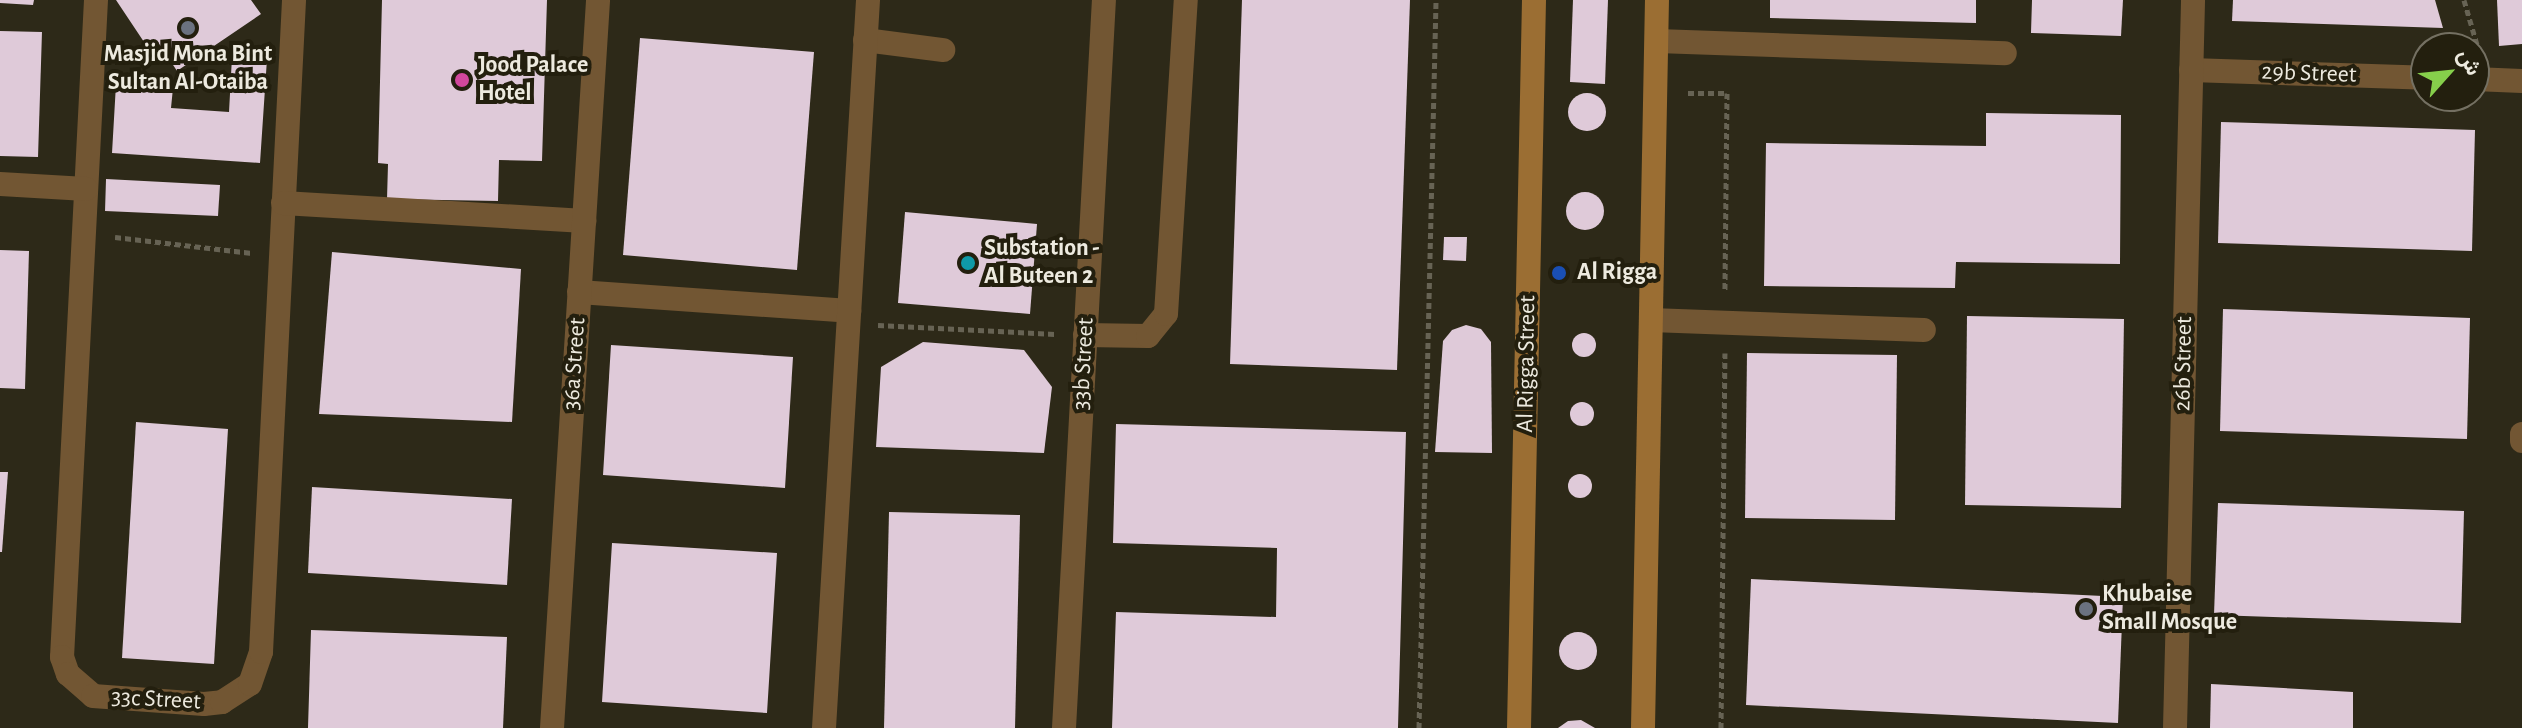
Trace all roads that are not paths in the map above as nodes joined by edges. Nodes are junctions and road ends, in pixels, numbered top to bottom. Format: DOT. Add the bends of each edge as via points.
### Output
graph roads {
  1 [pos="96,0"];
  2 [pos="294,0"];
  3 [pos="598,0"];
  4 [pos="868,0"];
  5 [pos="1104,0"];
  6 [pos="1186,0"];
  7 [pos="1534,0"];
  8 [pos="1657,0"];
  9 [pos="2193,0"];
  10 [pos="865,40"];
  11 [pos="1657,41"];
  12 [pos="943,50"];
  13 [pos="2005,53"];
  14 [pos="2191,70"];
  15 [pos="2410,77"];
  16 [pos="2490,80"];
  17 [pos="2522,81"];
  18 [pos="0,184"];
  19 [pos="86,189"];
  20 [pos="283,203"];
  21 [pos="584,221"];
  22 [pos="579,292"];
  23 [pos="849,317"];
  24 [pos="1651,320"];
  25 [pos="1924,330"];
  26 [pos="1085,335"];
  27 [pos="2522,434"];
  28 [pos="2522,441"];
  29 [pos="552,728"];
  30 [pos="824,728"];
  31 [pos="1064,728"];
  32 [pos="1519,728"];
  33 [pos="1643,728"];
  34 [pos="2175,728"];
  1 -- 19 [label="street, 33c Street"];
  2 -- 20 [label="street, 33c Street"];
  3 -- 21 [label="street, 36a Street"];
  4 -- 10 [label="street"];
  5 -- 26 [label="street, 33b Street"];
  6 -- 26 [label="street" via="1166,314 1148,336"];
  7 -- 32 [label="street, Al Rigga Street"];
  8 -- 11 [label="street"];
  9 -- 14 [label="street, 26b Street"];
  10 -- 12 [label="street"];
  10 -- 23 [label="street"];
  11 -- 13 [label="street"];
  11 -- 24 [label="street"];
  14 -- 15 [label="street, 29b Street"];
  14 -- 34 [label="street, 26b Street"];
  16 -- 17 [label="street"];
  18 -- 19 [label="street"];
  19 -- 20 [label="street, 33c Street" via="62,657 79,687 109,700 222,702 250,684 258,669"];
  20 -- 21 [label="street"];
  21 -- 22 [label="street, 36a Street"];
  22 -- 23 [label="street"];
  22 -- 29 [label="street, 36a Street"];
  23 -- 30 [label="street"];
  24 -- 25 [label="street"];
  24 -- 33 [label="street"];
  26 -- 31 [label="street, 33b Street"];
  27 -- 28 [label="street"];
}
